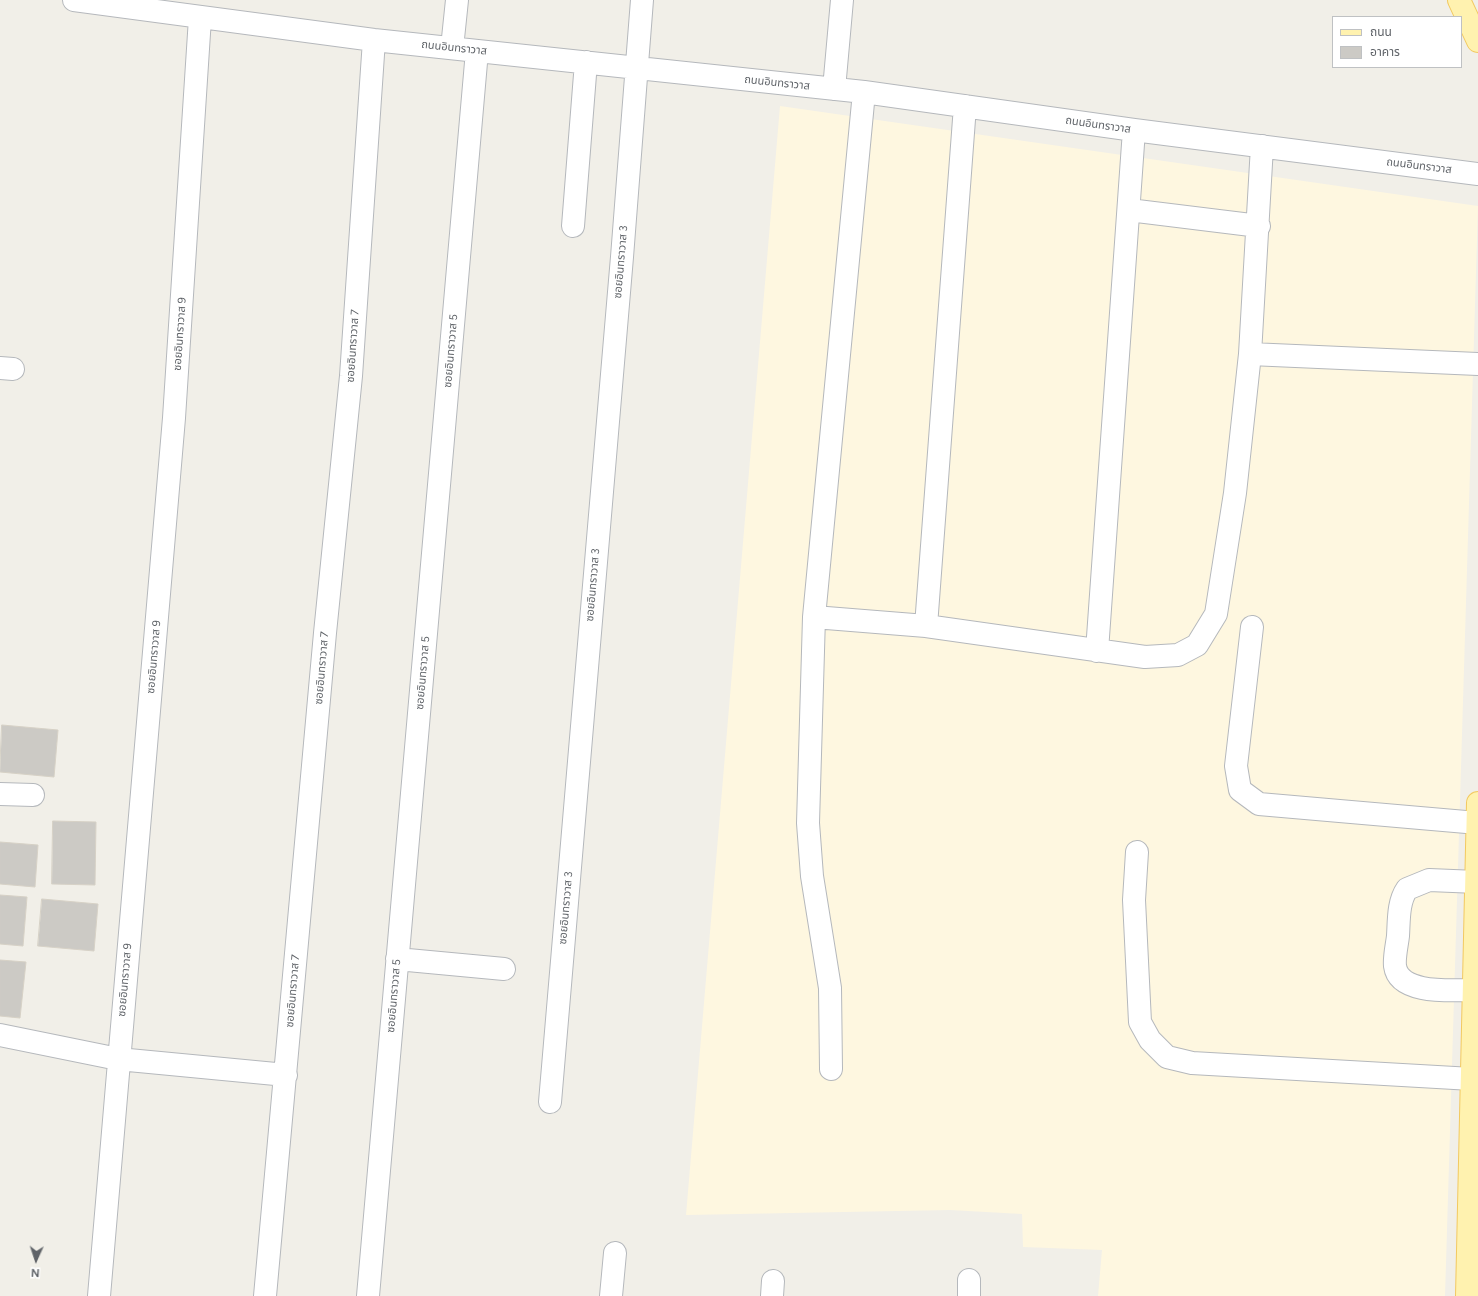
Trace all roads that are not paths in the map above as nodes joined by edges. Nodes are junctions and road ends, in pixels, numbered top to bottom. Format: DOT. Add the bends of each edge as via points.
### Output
graph roads {
  1 [pos="74,0"];
  2 [pos="457,0"];
  3 [pos="642,0"];
  4 [pos="842,0"];
  5 [pos="1458,0"];
  6 [pos="128,4"];
  7 [pos="200,18"];
  8 [pos="374,40"];
  9 [pos="1478,41"];
  10 [pos="452,48"];
  11 [pos="477,51"];
  12 [pos="586,62"];
  13 [pos="636,68"];
  14 [pos="834,89"];
  15 [pos="864,92"];
  16 [pos="965,106"];
  17 [pos="1134,130"];
  18 [pos="1262,146"];
  19 [pos="1478,174"];
  20 [pos="1129,210"];
  21 [pos="573,226"];
  22 [pos="1259,226"];
  23 [pos="1250,354"];
  24 [pos="1478,364"];
  25 [pos="814,617"];
  26 [pos="926,626"];
  27 [pos="1252,627"];
  28 [pos="1098,651"];
  29 [pos="0,794"];
  30 [pos="33,796"];
  31 [pos="1478,803"];
  32 [pos="1478,823"];
  33 [pos="1137,852"];
  34 [pos="1477,882"];
  35 [pos="397,959"];
  36 [pos="504,969"];
  37 [pos="1473,990"];
  38 [pos="0,1035"];
  39 [pos="118,1059"];
  40 [pos="831,1069"];
  41 [pos="286,1075"];
  42 [pos="1472,1079"];
  43 [pos="550,1102"];
  44 [pos="615,1254"];
  45 [pos="99,1296"];
  46 [pos="265,1296"];
  47 [pos="368,1296"];
  48 [pos="611,1296"];
  49 [pos="1467,1296"];
  1 -- 6 [label="street, ถนนอินทราวาส"];
  2 -- 10 [label="street"];
  3 -- 13 [label="street, ซอยอินทราวาส 3"];
  4 -- 14 [label="street"];
  5 -- 9 [label="main road"];
  6 -- 7 [label="street, ถนนอินทราวาส"];
  7 -- 8 [label="street, ถนนอินทราวาส"];
  7 -- 39 [label="street, ซอยอินทราวาส 9" via="174,418"];
  8 -- 10 [label="street, ถนนอินทราวาส"];
  8 -- 41 [label="street, ซอยอินทราวาส 7" via="351,376 325,633"];
  10 -- 11 [label="street, ถนนอินทราวาส"];
  11 -- 12 [label="street, ถนนอินทราวาส"];
  11 -- 35 [label="street, ซอยอินทราวาส 5"];
  12 -- 13 [label="street, ถนนอินทราวาส"];
  12 -- 21 [label="street"];
  13 -- 14 [label="street, ถนนอินทราวาส"];
  13 -- 43 [label="street, ซอยอินทราวาส 3"];
  14 -- 15 [label="street, ถนนอินทราวาส"];
  15 -- 16 [label="street, ถนนอินทราวาส"];
  15 -- 25 [label="street"];
  16 -- 17 [label="street, ถนนอินทราวาส"];
  16 -- 26 [label="street"];
  17 -- 18 [label="street, ถนนอินทราวาส"];
  17 -- 20 [label="street"];
  18 -- 19 [label="street, ถนนอินทราวาส"];
  18 -- 22 [label="street"];
  20 -- 22 [label="street"];
  20 -- 28 [label="street"];
  22 -- 23 [label="street"];
  23 -- 24 [label="street"];
  23 -- 28 [label="street" via="1234,493 1216,614 1197,645 1178,655 1145,657"];
  25 -- 26 [label="street"];
  25 -- 40 [label="street" via="808,823 812,876 830,988"];
  26 -- 28 [label="street"];
  27 -- 32 [label="street" via="1236,766 1240,790 1259,804"];
  29 -- 30 [label="street"];
  31 -- 32 [label="main road"];
  32 -- 34 [label="main road"];
  33 -- 42 [label="street" via="1134,900 1140,1022 1150,1040 1167,1056 1192,1063"];
  34 -- 37 [label="main road"];
  34 -- 37 [label="street" via="1429,880 1407,889 1400,906 1395,966 1399,978 1409,984 1426,989"];
  35 -- 36 [label="street"];
  35 -- 47 [label="street, ซอยอินทราวาส 5"];
  37 -- 42 [label="main road"];
  38 -- 39 [label="street"];
  39 -- 41 [label="street"];
  39 -- 45 [label="street, ซอยอินทราวาส 9"];
  41 -- 46 [label="street, ซอยอินทราวาส 7"];
  42 -- 49 [label="main road"];
  44 -- 48 [label="street"];
}
